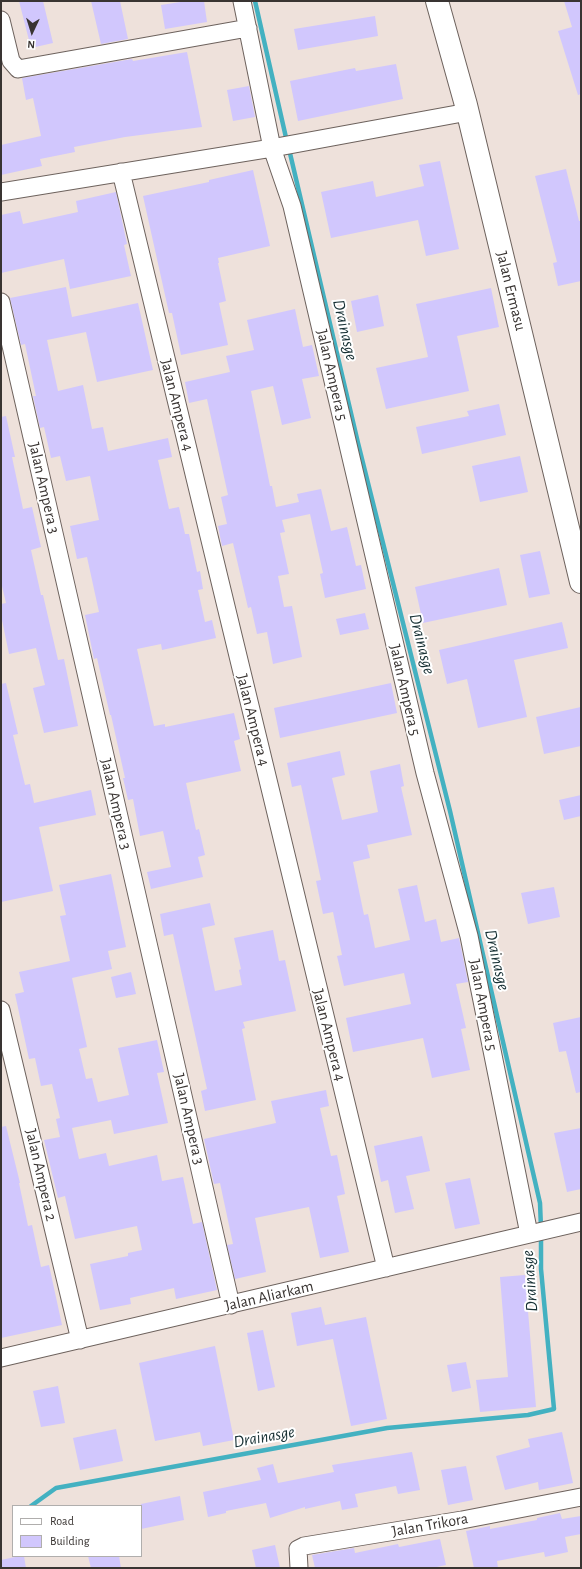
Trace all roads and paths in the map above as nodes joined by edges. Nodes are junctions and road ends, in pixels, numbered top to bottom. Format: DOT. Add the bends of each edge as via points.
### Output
graph roads {
  1 [pos="242,1"];
  2 [pos="437,1"];
  3 [pos="1,20"];
  4 [pos="248,28"];
  5 [pos="468,112"];
  6 [pos="272,148"];
  7 [pos="121,172"];
  8 [pos="1,192"];
  9 [pos="1,302"];
  10 [pos="581,582"];
  11 [pos="1,1010"];
  12 [pos="581,1222"];
  13 [pos="533,1233"];
  14 [pos="386,1268"];
  15 [pos="231,1305"];
  16 [pos="80,1340"];
  17 [pos="1,1358"];
  18 [pos="581,1497"];
  19 [pos="299,1568"];
  1 -- 4 [label="street, Jalan Ampera 5"];
  2 -- 5 [label="street, Jalan Ermasu"];
  3 -- 4 [label="street" via="11,61 18,69"];
  4 -- 6 [label="street, Jalan Ampera 5"];
  5 -- 6 [label="street"];
  5 -- 10 [label="street, Jalan Ermasu"];
  6 -- 7 [label="street"];
  6 -- 13 [label="street, Jalan Ampera 5" via="292,206 425,773 469,936"];
  7 -- 8 [label="street"];
  7 -- 14 [label="street, Jalan Ampera 4"];
  9 -- 15 [label="street, Jalan Ampera 3"];
  11 -- 16 [label="street, Jalan Ampera 2"];
  12 -- 13 [label="street, Jalan Aliarkam"];
  13 -- 14 [label="street, Jalan Aliarkam"];
  14 -- 15 [label="street, Jalan Aliarkam"];
  15 -- 16 [label="street, Jalan Aliarkam"];
  16 -- 17 [label="street, Jalan Aliarkam"];
  18 -- 19 [label="street, Jalan Trikora" via="304,1546 298,1549"];
}
